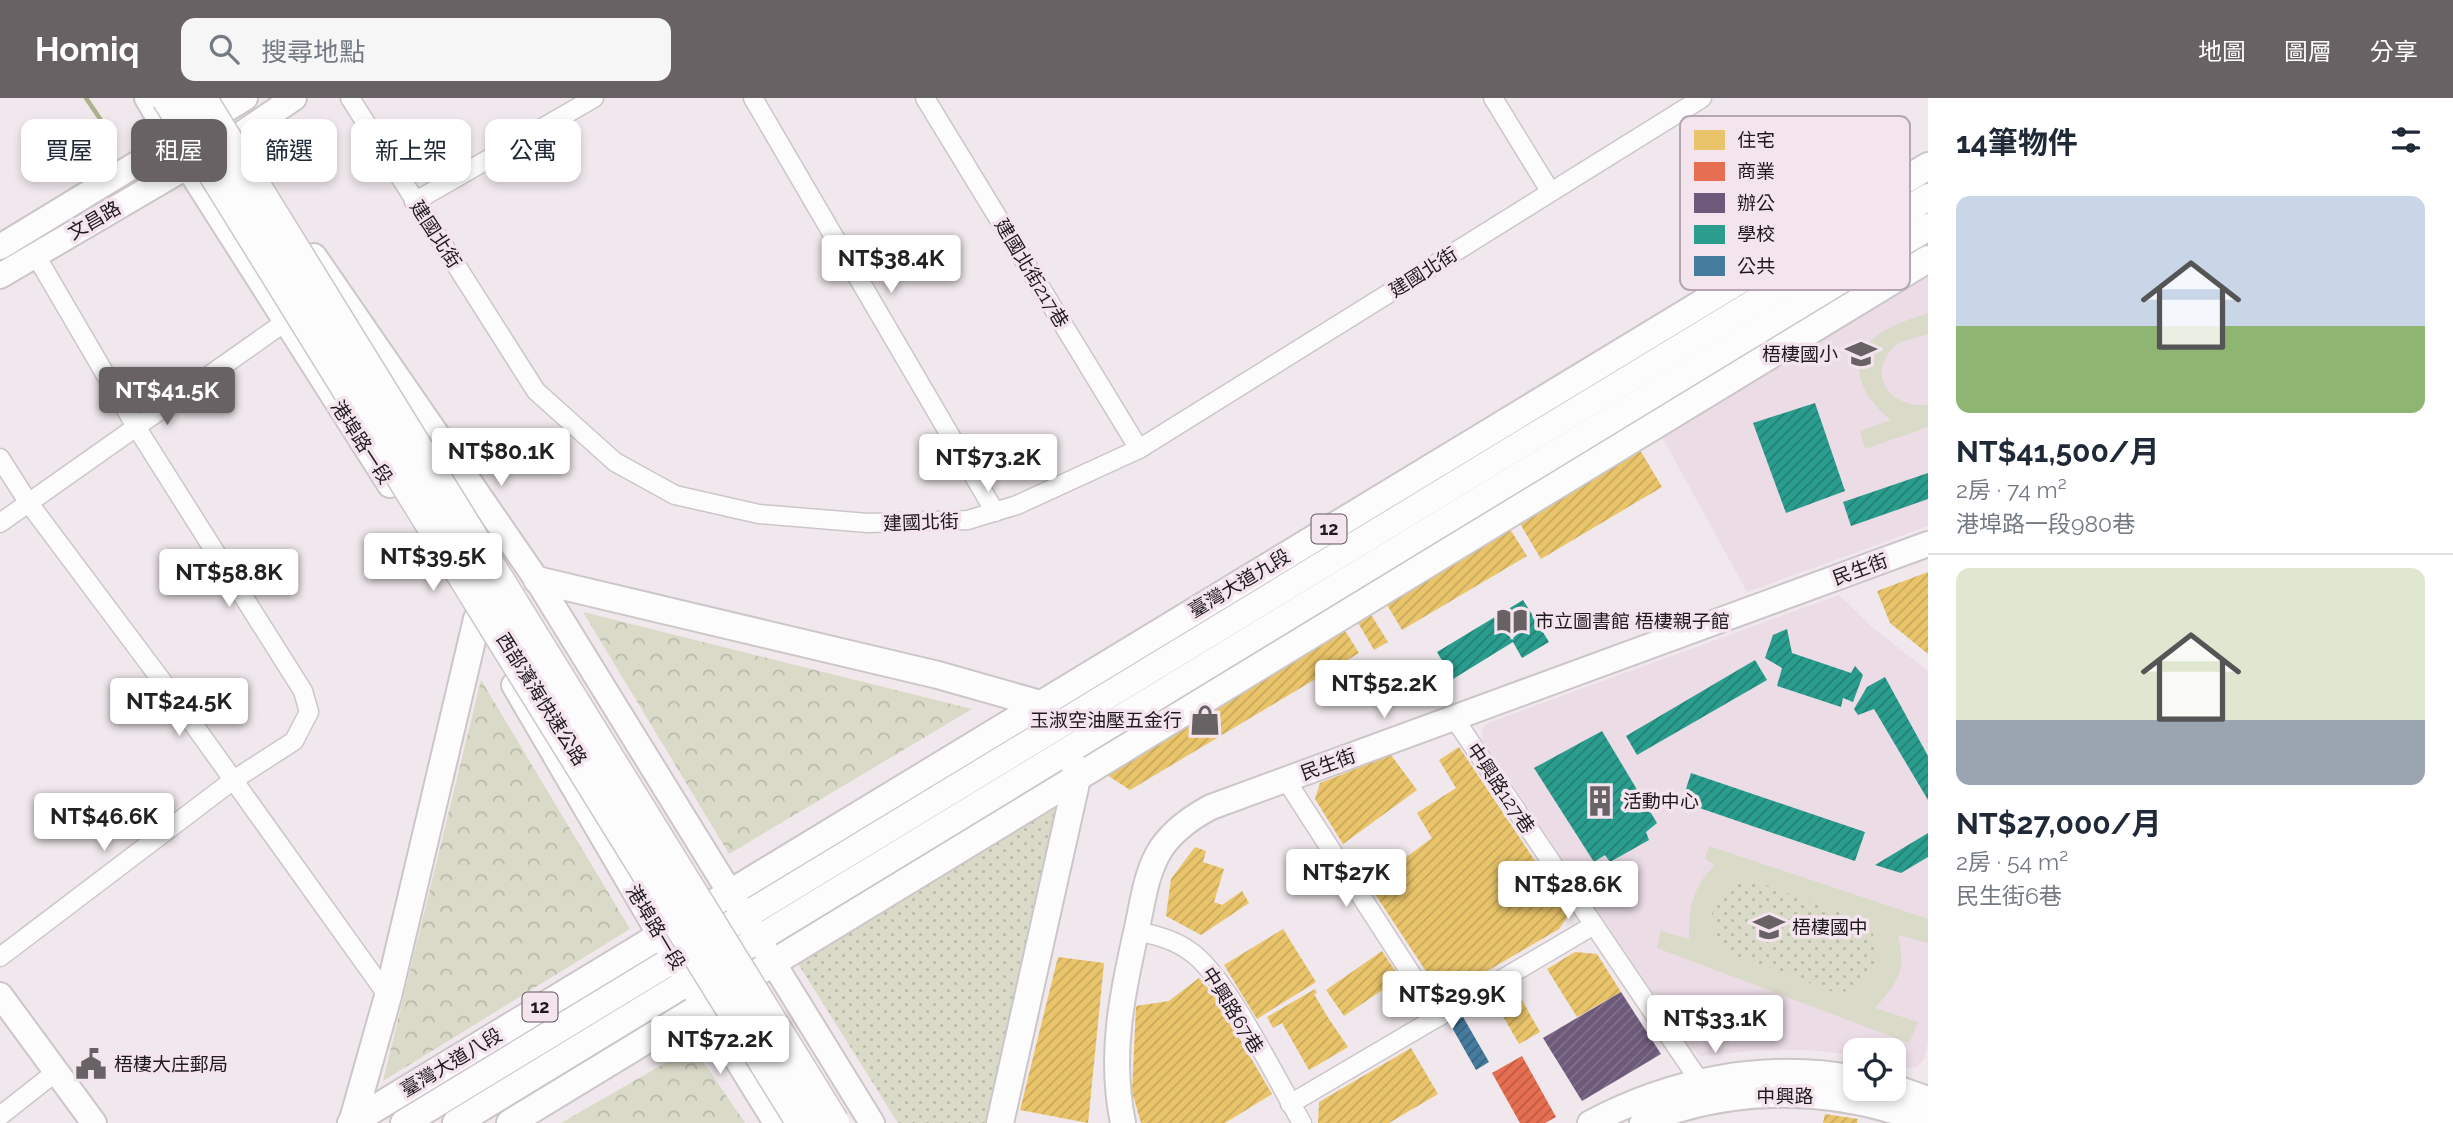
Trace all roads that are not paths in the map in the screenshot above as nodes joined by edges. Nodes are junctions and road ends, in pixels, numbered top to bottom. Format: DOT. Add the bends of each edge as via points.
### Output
graph roads {
  1 [pos="147,98"];
  2 [pos="168,98"];
  3 [pos="245,98"];
  4 [pos="294,98"];
  5 [pos="350,98"];
  6 [pos="594,98"];
  7 [pos="753,98"];
  8 [pos="925,98"];
  9 [pos="1493,98"];
  10 [pos="1690,101"];
  11 [pos="211,104"];
  12 [pos="160,119"];
  13 [pos="198,119"];
  14 [pos="234,139"];
  15 [pos="227,143"];
  16 [pos="1928,166"];
  17 [pos="131,170"];
  18 [pos="1910,177"];
  19 [pos="159,182"];
  20 [pos="197,182"];
  21 [pos="1550,191"];
  22 [pos="1928,197"];
  23 [pos="414,202"];
  24 [pos="1910,208"];
  25 [pos="1928,227"];
  26 [pos="1910,238"];
  27 [pos="0,247"];
  28 [pos="35,254"];
  29 [pos="1928,259"];
  30 [pos="1910,270"];
  31 [pos="0,276"];
  32 [pos="1723,290"];
  33 [pos="1774,290"];
  34 [pos="1824,290"];
  35 [pos="1877,290"];
  36 [pos="285,323"];
  37 [pos="135,425"];
  38 [pos="1139,449"];
  39 [pos="0,458"];
  40 [pos="28,502"];
  41 [pos="995,512"];
  42 [pos="0,523"];
  43 [pos="1928,544"];
  44 [pos="537,580"];
  45 [pos="477,619"];
  46 [pos="1040,704"];
  47 [pos="1454,718"];
  48 [pos="1053,727"];
  49 [pos="1066,751"];
  50 [pos="1079,774"];
  51 [pos="232,780"];
  52 [pos="1286,780"];
  53 [pos="730,892"];
  54 [pos="744,915"];
  55 [pos="1594,926"];
  56 [pos="1136,931"];
  57 [pos="660,935"];
  58 [pos="759,939"];
  59 [pos="0,957"];
  60 [pos="674,958"];
  61 [pos="773,962"];
  62 [pos="689,982"];
  63 [pos="0,995"];
  64 [pos="388,996"];
  65 [pos="703,1005"];
  66 [pos="1438,1017"];
  67 [pos="57,1071"];
  68 [pos="1843,1077"];
  69 [pos="1707,1091"];
  70 [pos="1906,1099"];
  71 [pos="1290,1104"];
  72 [pos="0,1116"];
  73 [pos="1924,1116"];
  74 [pos="1607,1119"];
  75 [pos="94,1123"];
  76 [pos="352,1123"];
  77 [pos="404,1123"];
  78 [pos="456,1123"];
  79 [pos="510,1123"];
  80 [pos="776,1123"];
  81 [pos="803,1123"];
  82 [pos="833,1123"];
  83 [pos="872,1123"];
  84 [pos="1000,1123"];
  85 [pos="1123,1123"];
  86 [pos="1302,1123"];
  87 [pos="1642,1123"];
  1 -- 12 [label="street, 港埠路一段"];
  2 -- 81 [label="highway, 西部濱海快速公路, bridge"];
  3 -- 11 [label="street, 文昌路"];
  4 -- 14 [label="street, 文昌路"];
  5 -- 23 [label="street, 建國北街"];
  6 -- 23 [label="street"];
  7 -- 41 [label="street"];
  8 -- 38 [label="street, 建國北街217巷"];
  9 -- 21 [label="street"];
  10 -- 21 [label="street, 建國北街"];
  11 -- 13 [label="street, 文昌路"];
  11 -- 14 [label="street"];
  11 -- 82 [label="highway, 西部濱海快速公路, bridge"];
  14 -- 15 [label="street, 文昌路"];
  14 -- 44 [label="street"];
  16 -- 18 [label="main road, 臺灣大道九段 / 12"];
  17 -- 27 [label="street, 文昌路"];
  19 -- 28 [label="street, 文昌路"];
  20 -- 36 [label="street, 港埠路一段"];
  21 -- 38 [label="street, 建國北街"];
  22 -- 24 [label="main road, 臺灣大道九段 / 12"];
  23 -- 41 [label="street, 建國北街" via="536,391 615,462 676,495 760,514 868,523 968,520"];
  25 -- 26 [label="main road"];
  28 -- 31 [label="street, 文昌路"];
  28 -- 37 [label="street"];
  29 -- 30 [label="main road"];
  32 -- 46 [label="main road, 臺灣大道九段 / 12"];
  33 -- 48 [label="main road, 臺灣大道九段 / 12"];
  34 -- 49 [label="main road"];
  35 -- 50 [label="main road"];
  36 -- 37 [label="street"];
  36 -- 45 [label="street, 港埠路一段"];
  37 -- 40 [label="street"];
  37 -- 51 [label="street" via="303,691 309,712 294,741"];
  38 -- 41 [label="street, 建國北街"];
  39 -- 40 [label="street"];
  40 -- 42 [label="street"];
  40 -- 51 [label="street"];
  43 -- 47 [label="street, 民生街"];
  44 -- 46 [label="main road" via="938,675"];
  44 -- 53 [label="street"];
  45 -- 57 [label="street, 港埠路一段"];
  45 -- 64 [label="main road"];
  46 -- 48 [label="main road"];
  46 -- 53 [label="main road, 臺灣大道九段 / 12"];
  47 -- 52 [label="street, 民生街"];
  47 -- 55 [label="street, 中興路127巷"];
  48 -- 49 [label="main road"];
  48 -- 54 [label="main road, 臺灣大道九段 / 12"];
  49 -- 50 [label="main road"];
  49 -- 58 [label="main road"];
  50 -- 61 [label="main road"];
  50 -- 84 [label="main road"];
  51 -- 59 [label="street"];
  51 -- 64 [label="street"];
  52 -- 56 [label="street, 民生街" via="1211,807 1180,827 1151,868"];
  52 -- 66 [label="street"];
  53 -- 54 [label="street"];
  53 -- 57 [label="main road, 臺灣大道八段 / 12"];
  54 -- 58 [label="street"];
  54 -- 60 [label="main road, 臺灣大道八段 / 12"];
  55 -- 66 [label="street"];
  55 -- 69 [label="street, 中興路127巷"];
  56 -- 71 [label="street, 中興路67巷" via="1180,945 1208,967"];
  56 -- 85 [label="street, 民生街" via="1117,1027 1116,1068"];
  57 -- 60 [label="street, 港埠路一段"];
  57 -- 76 [label="main road, 臺灣大道八段 / 12"];
  58 -- 61 [label="street"];
  58 -- 62 [label="main road"];
  60 -- 62 [label="street, 港埠路一段"];
  60 -- 77 [label="main road, 臺灣大道八段 / 12"];
  61 -- 65 [label="main road"];
  61 -- 83 [label="street"];
  62 -- 65 [label="street, 港埠路一段"];
  62 -- 78 [label="main road"];
  63 -- 67 [label="street"];
  64 -- 76 [label="main road"];
  65 -- 79 [label="main road"];
  65 -- 80 [label="street, 港埠路一段"];
  66 -- 71 [label="street"];
  67 -- 72 [label="street"];
  67 -- 75 [label="street"];
  68 -- 69 [label="street, 中興路" via="1786,1072"];
  69 -- 73 [label="street, 中興路" via="1823,1096"];
  69 -- 74 [label="street, 中興路" via="1659,1093"];
  69 -- 87 [label="street, 中興路"];
  70 -- 73 [label="street, 中興路"];
  71 -- 86 [label="street, 中興路67巷"];
}
